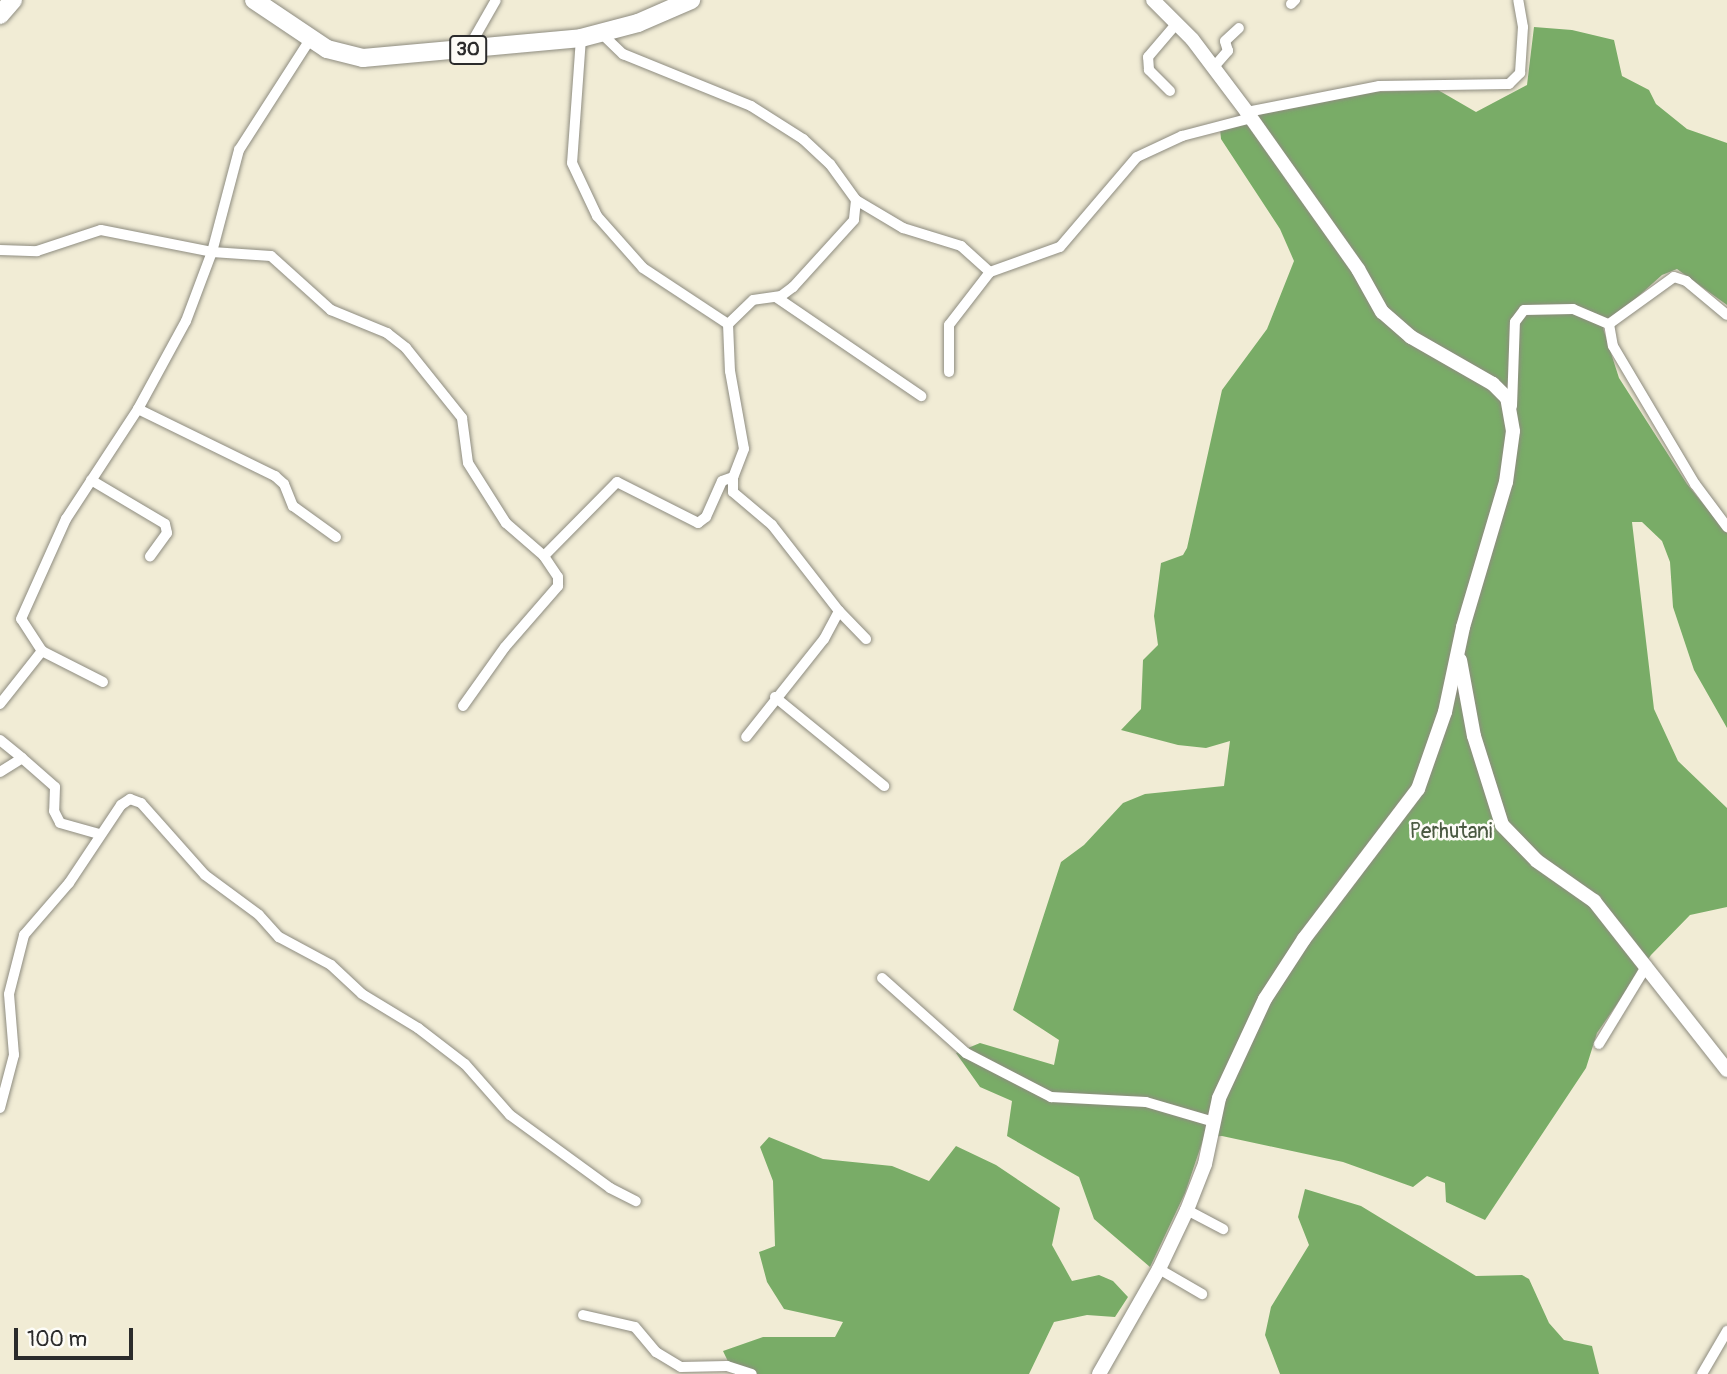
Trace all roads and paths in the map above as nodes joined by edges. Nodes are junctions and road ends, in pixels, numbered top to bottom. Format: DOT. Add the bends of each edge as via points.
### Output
graph roads {
  1 [pos="13,0"];
  2 [pos="254,0"];
  3 [pos="496,0"];
  4 [pos="691,0"];
  5 [pos="1153,0"];
  6 [pos="1518,0"];
  7 [pos="0,15"];
  8 [pos="1177,23"];
  9 [pos="1239,28"];
  10 [pos="603,34"];
  11 [pos="311,38"];
  12 [pos="581,38"];
  13 [pos="468,50"];
  14 [pos="1213,68"];
  15 [pos="1170,91"];
  16 [pos="1249,115"];
  17 [pos="856,200"];
  18 [pos="0,250"];
  19 [pos="212,252"];
  20 [pos="990,272"];
  21 [pos="776,297"];
  22 [pos="1727,315"];
  23 [pos="728,324"];
  24 [pos="1609,324"];
  25 [pos="948,372"];
  26 [pos="921,396"];
  27 [pos="138,409"];
  28 [pos="1511,410"];
  29 [pos="733,477"];
  30 [pos="91,480"];
  31 [pos="1727,527"];
  32 [pos="336,537"];
  33 [pos="150,556"];
  34 [pos="544,556"];
  35 [pos="839,611"];
  36 [pos="866,639"];
  37 [pos="42,651"];
  38 [pos="1459,653"];
  39 [pos="103,682"];
  40 [pos="775,697"];
  41 [pos="0,704"];
  42 [pos="463,706"];
  43 [pos="746,737"];
  44 [pos="0,740"];
  45 [pos="22,758"];
  46 [pos="0,772"];
  47 [pos="884,786"];
  48 [pos="99,834"];
  49 [pos="1647,965"];
  50 [pos="882,978"];
  51 [pos="1599,1044"];
  52 [pos="1727,1070"];
  53 [pos="1,1104"];
  54 [pos="1214,1122"];
  55 [pos="636,1201"];
  56 [pos="1186,1210"];
  57 [pos="1223,1228"];
  58 [pos="1159,1269"];
  59 [pos="1202,1294"];
  60 [pos="583,1315"];
  61 [pos="1727,1331"];
  62 [pos="752,1374"];
  63 [pos="1099,1374"];
  64 [pos="1702,1374"];
  1 -- 7 [label="highway"];
  2 -- 11 [label="highway, 30"];
  3 -- 13 [label="street"];
  4 -- 10 [label="highway, 30"];
  5 -- 8 [label="street"];
  6 -- 16 [label="street" via="1523,27 1520,73 1509,84 1379,86"];
  8 -- 14 [label="street"];
  8 -- 15 [label="street" via="1148,57 1149,69"];
  9 -- 14 [label="street" via="1225,41 1228,51"];
  10 -- 12 [label="highway, 30"];
  10 -- 17 [label="street" via="622,54 751,106 781,125 821,153"];
  11 -- 13 [label="highway, 30" via="350,57"];
  11 -- 19 [label="street" via="239,150"];
  12 -- 13 [label="highway, 30"];
  12 -- 23 [label="street" via="571,155 597,216 643,268"];
  14 -- 16 [label="street"];
  16 -- 20 [label="street" via="1182,136 1137,157 1060,247"];
  16 -- 28 [label="street" via="1359,269 1382,312 1411,337 1493,384"];
  17 -- 20 [label="street" via="903,228 961,246"];
  17 -- 21 [label="street" via="853,220 793,288"];
  18 -- 19 [label="street" via="37,251 101,230"];
  19 -- 27 [label="street" via="187,321"];
  19 -- 34 [label="street" via="271,256 331,310 387,333 406,348 462,418 468,463 502,516"];
  20 -- 25 [label="street" via="949,325"];
  21 -- 23 [label="street" via="753,300"];
  21 -- 26 [label="street"];
  22 -- 24 [label="street" via="1686,281 1674,277"];
  23 -- 29 [label="street" via="730,371 744,449"];
  24 -- 28 [label="street" via="1573,309 1521,311 1515,322"];
  24 -- 31 [label="street" via="1613,346 1695,484"];
  27 -- 30 [label="street"];
  27 -- 32 [label="street" via="275,476 284,484 293,506"];
  28 -- 38 [label="street" via="1506,482 1462,627"];
  29 -- 34 [label="street" via="722,481 706,517 698,523 617,482"];
  29 -- 35 [label="street" via="737,497 772,525"];
  30 -- 33 [label="street" via="165,524 167,533"];
  30 -- 37 [label="street" via="61,528 21,619"];
  34 -- 42 [label="street" via="558,577 558,586 505,647"];
  35 -- 36 [label="street"];
  35 -- 40 [label="street" via="824,639"];
  37 -- 39 [label="street"];
  37 -- 41 [label="street"];
  38 -- 49 [label="street" via="1474,736 1502,825 1537,861 1594,901"];
  38 -- 54 [label="street" via="1418,789 1270,989 1219,1098"];
  40 -- 43 [label="street"];
  40 -- 47 [label="street"];
  44 -- 45 [label="street"];
  45 -- 46 [label="street"];
  45 -- 48 [label="street" via="55,787 54,811 60,823"];
  48 -- 53 [label="street" via="69,883 24,935 9,994 14,1055"];
  48 -- 55 [label="street" via="125,800 141,803 205,875 259,915 279,937 331,965 362,993 427,1034 465,1064 510,1115 610,1188"];
  49 -- 51 [label="street"];
  49 -- 52 [label="street"];
  50 -- 54 [label="street" via="966,1053 1051,1097 1146,1102"];
  54 -- 56 [label="street" via="1205,1164"];
  56 -- 57 [label="street"];
  56 -- 58 [label="street"];
  58 -- 59 [label="street"];
  58 -- 63 [label="street"];
  60 -- 62 [label="street" via="635,1327 656,1352 681,1367 727,1366"];
  61 -- 64 [label="street"];
}
